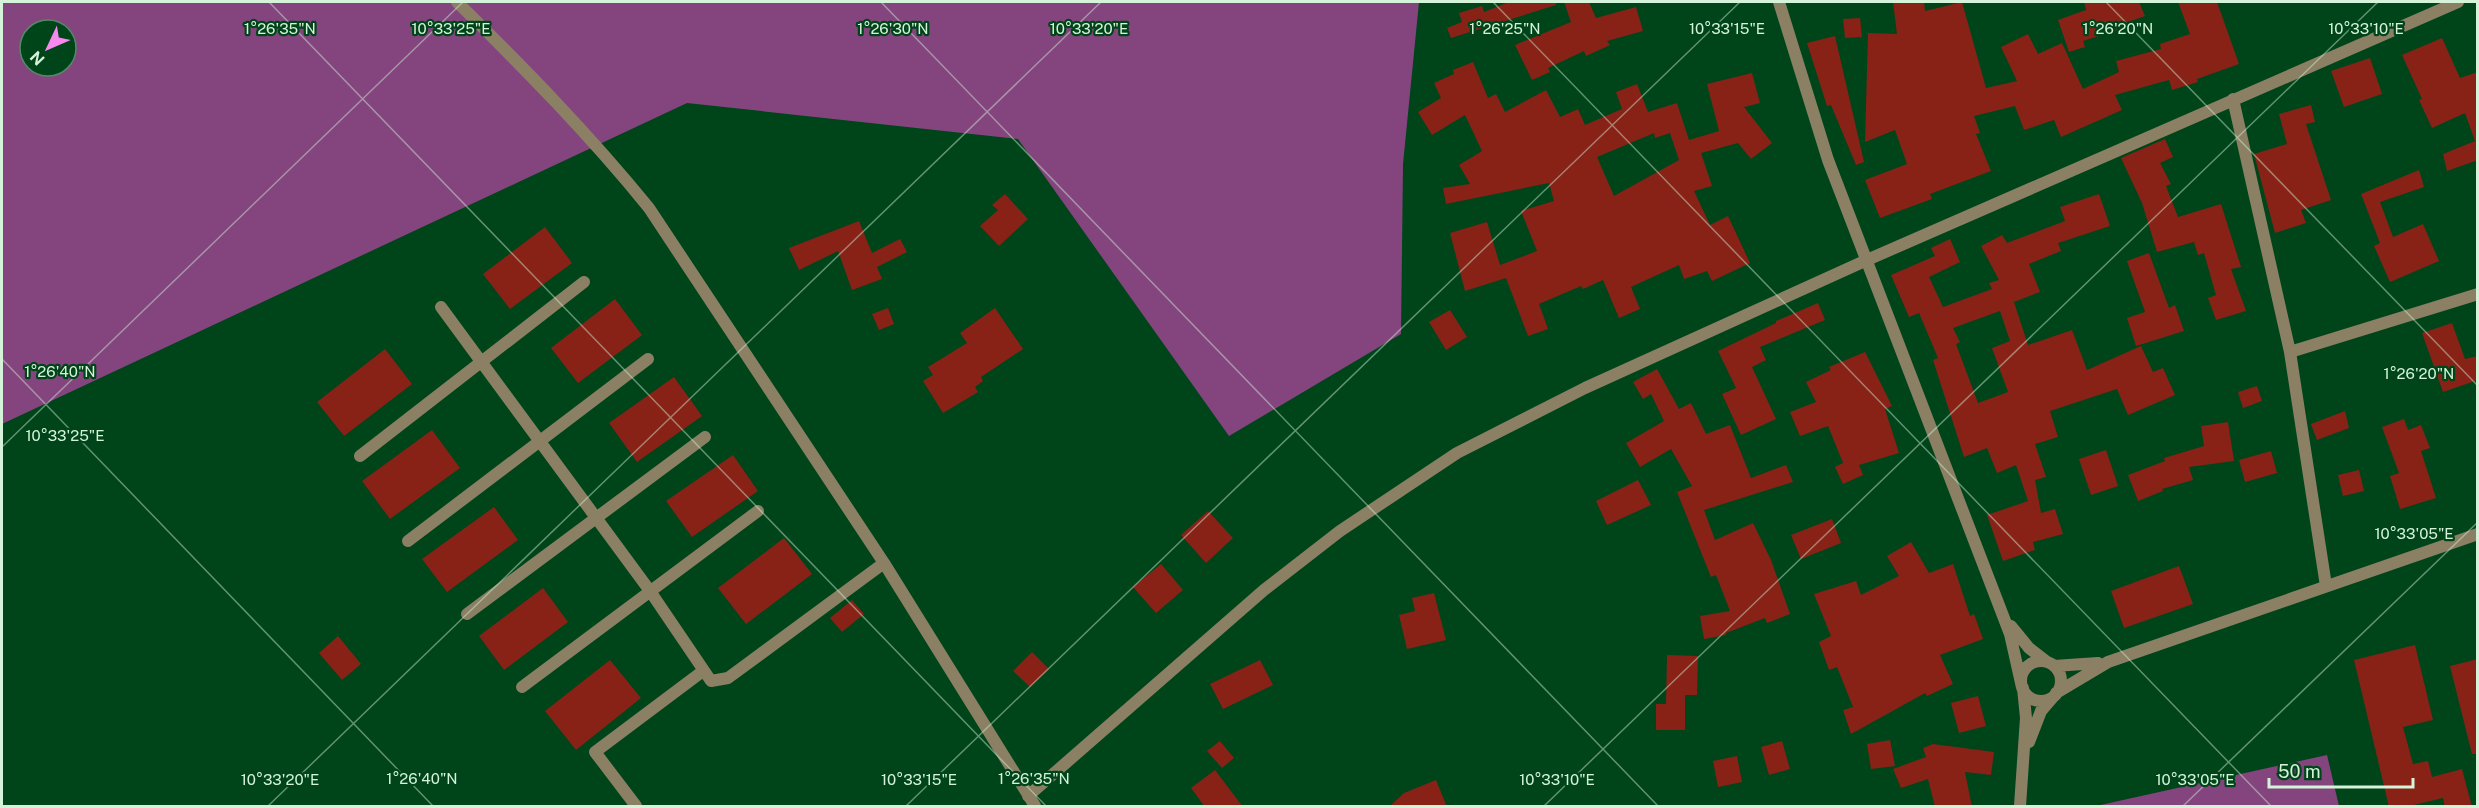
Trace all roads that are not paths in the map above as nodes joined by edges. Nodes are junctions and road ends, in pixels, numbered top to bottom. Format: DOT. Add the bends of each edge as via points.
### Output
graph roads {
  1 [pos="457,2"];
  2 [pos="1779,2"];
  3 [pos="2458,2"];
  4 [pos="2233,99"];
  5 [pos="1867,260"];
  6 [pos="584,282"];
  7 [pos="2478,294"];
  8 [pos="441,307"];
  9 [pos="2290,352"];
  10 [pos="648,358"];
  11 [pos="484,362"];
  12 [pos="705,437"];
  13 [pos="540,441"];
  14 [pos="360,456"];
  15 [pos="758,511"];
  16 [pos="596,519"];
  17 [pos="2478,534"];
  18 [pos="408,541"];
  19 [pos="884,563"];
  20 [pos="2326,586"];
  21 [pos="650,591"];
  22 [pos="467,614"];
  23 [pos="2003,615"];
  24 [pos="2108,662"];
  25 [pos="2051,664"];
  26 [pos="703,671"];
  27 [pos="2022,685"];
  28 [pos="522,687"];
  29 [pos="2055,695"];
  30 [pos="2024,757"];
  31 [pos="1032,801"];
  32 [pos="636,807"];
  33 [pos="2020,807"];
  1 -- 19 [label="street" via="545,88 649,208"];
  2 -- 5 [label="street" via="1827,160"];
  3 -- 4 [label="street"];
  4 -- 5 [label="street"];
  4 -- 9 [label="street"];
  5 -- 23 [label="street"];
  5 -- 31 [label="street" via="1585,388 1457,453 1413,481 1264,590"];
  6 -- 11 [label="street"];
  7 -- 9 [label="street"];
  8 -- 11 [label="street"];
  9 -- 20 [label="street"];
  10 -- 13 [label="street"];
  11 -- 13 [label="street"];
  11 -- 14 [label="street"];
  12 -- 16 [label="street"];
  13 -- 16 [label="street"];
  13 -- 18 [label="street"];
  15 -- 21 [label="street"];
  16 -- 21 [label="street"];
  16 -- 22 [label="street"];
  17 -- 20 [label="street"];
  19 -- 26 [label="street" via="728,678 711,681"];
  19 -- 31 [label="street"];
  20 -- 24 [label="street"];
  21 -- 26 [label="street"];
  21 -- 28 [label="street"];
  23 -- 25 [label="street" via="2028,648"];
  23 -- 27 [label="street"];
  24 -- 25 [label="street"];
  24 -- 29 [label="street"];
  25 -- 27 [label="street" via="2030,664 2023,673"];
  25 -- 29 [label="street" via="2061,677"];
  26 -- 32 [label="street" via="595,752"];
  27 -- 29 [label="street" via="2036,700"];
  27 -- 30 [label="street" via="2026,718"];
  29 -- 30 [label="street" via="2041,711"];
  30 -- 33 [label="street"];
}
